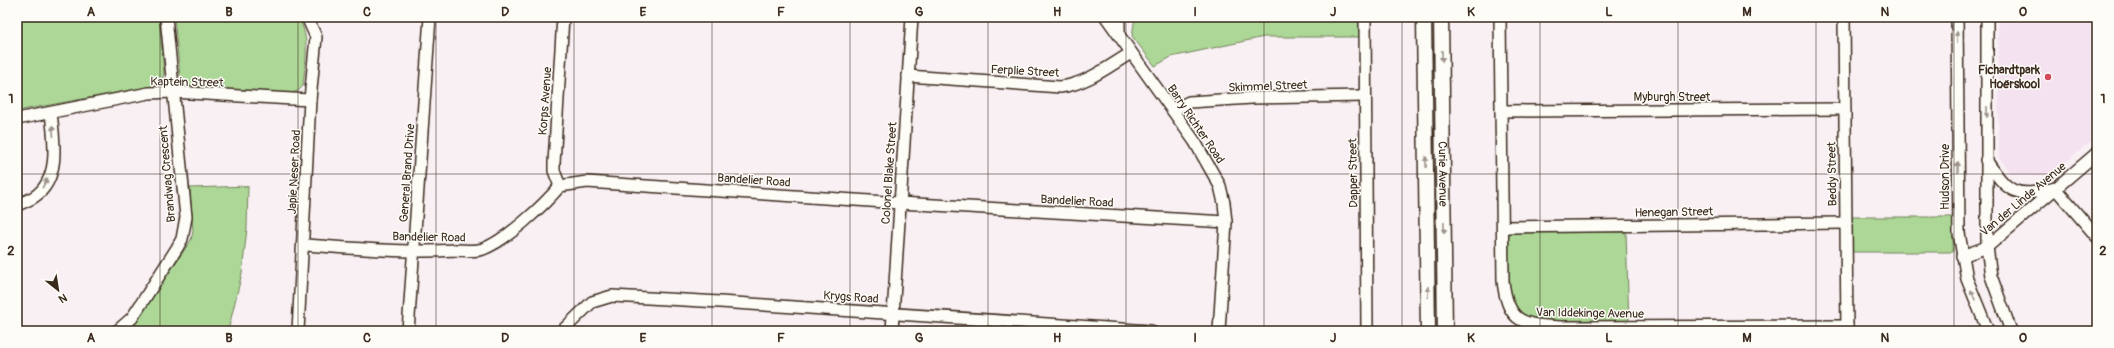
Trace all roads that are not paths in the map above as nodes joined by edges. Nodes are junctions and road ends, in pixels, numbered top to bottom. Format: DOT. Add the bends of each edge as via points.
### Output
graph roads {
  1 [pos="166,17"];
  2 [pos="307,17"];
  3 [pos="430,17"];
  4 [pos="564,17"];
  5 [pos="912,17"];
  6 [pos="1106,17"];
  7 [pos="1119,17"];
  8 [pos="1365,17"];
  9 [pos="1424,17"];
  10 [pos="1441,17"];
  11 [pos="1500,17"];
  12 [pos="1844,17"];
  13 [pos="1957,17"];
  14 [pos="1987,17"];
  15 [pos="1119,35"];
  16 [pos="1131,53"];
  17 [pos="908,76"];
  18 [pos="173,92"];
  19 [pos="1365,96"];
  20 [pos="310,100"];
  21 [pos="1844,109"];
  22 [pos="1173,110"];
  23 [pos="1501,111"];
  24 [pos="51,113"];
  25 [pos="17,119"];
  26 [pos="2097,153"];
  27 [pos="1986,160"];
  28 [pos="560,186"];
  29 [pos="2055,188"];
  30 [pos="900,204"];
  31 [pos="17,205"];
  32 [pos="1226,222"];
  33 [pos="1846,223"];
  34 [pos="1503,227"];
  35 [pos="2097,237"];
  36 [pos="304,245"];
  37 [pos="1987,247"];
  38 [pos="415,252"];
  39 [pos="1962,256"];
  40 [pos="893,313"];
  41 [pos="1563,329"];
  42 [pos="1848,329"];
  43 [pos="1367,330"];
  44 [pos="117,331"];
  45 [pos="298,331"];
  46 [pos="408,331"];
  47 [pos="562,331"];
  48 [pos="892,331"];
  49 [pos="1151,331"];
  50 [pos="1219,331"];
  51 [pos="1428,331"];
  52 [pos="1445,331"];
  53 [pos="1988,331"];
  54 [pos="2011,331"];
  1 -- 18 [label="street, Brandwag Crescent"];
  2 -- 20 [label="street, Japie Neser Road" via="316,37"];
  3 -- 38 [label="street, General Brand Drive"];
  4 -- 28 [label="street, Korps Avenue" via="554,163 554,171"];
  5 -- 17 [label="street, Colonel Blake Street"];
  6 -- 15 [label="street, Barry Richter Road"];
  7 -- 15 [label="street"];
  8 -- 19 [label="street, Dapper Street"];
  51 -- 9 [label="main road, Curie Avenue, one-way"];
  10 -- 52 [label="main road, Curie Avenue, one-way"];
  11 -- 23 [label="street, Van Iddekinge Avenue"];
  12 -- 21 [label="street, Beddy Street"];
  39 -- 13 [label="street, Hudson Drive, one-way" via="1959,234"];
  14 -- 27 [label="street, one-way"];
  15 -- 16 [label="street, Barry Richter Road"];
  16 -- 17 [label="street, Ferplie Street" via="1070,86"];
  16 -- 22 [label="street, Barry Richter Road"];
  17 -- 30 [label="street, Colonel Blake Street"];
  18 -- 20 [label="street, Kaptein Street"];
  18 -- 24 [label="street, Kaptein Street" via="149,93"];
  18 -- 44 [label="street, Brandwag Crescent" via="186,216 184,230 177,248 132,318"];
  19 -- 22 [label="street, Skimmel Street" via="1189,102"];
  19 -- 43 [label="street, Dapper Street"];
  20 -- 36 [label="street, Japie Neser Road"];
  21 -- 23 [label="street, Myburgh Street"];
  21 -- 33 [label="street, Beddy Street"];
  22 -- 32 [label="street, Barry Richter Road" via="1216,177 1224,203"];
  23 -- 34 [label="street, Van Iddekinge Avenue"];
  24 -- 25 [label="street, Kaptein Street"];
  31 -- 24 [label="street, one-way" via="34,197 50,175 54,160"];
  26 -- 29 [label="street, Van der Linde Avenue"];
  27 -- 29 [label="street" via="2000,181 2014,191 2029,195"];
  27 -- 37 [label="street"];
  28 -- 30 [label="street, Bandelier Road" via="586,182 613,182"];
  28 -- 38 [label="street, Bandelier Road" via="549,200 526,219 484,248"];
  29 -- 35 [label="street"];
  29 -- 37 [label="street, Van der Linde Avenue"];
  30 -- 32 [label="street, Bandelier Road"];
  30 -- 40 [label="street, Colonel Blake Street"];
  32 -- 50 [label="street, Barry Richter Road"];
  33 -- 34 [label="street, Henegan Street"];
  33 -- 42 [label="street, Beddy Street"];
  34 -- 41 [label="street, Van Iddekinge Avenue" via="1504,292 1512,312 1526,324"];
  36 -- 38 [label="street, Bandelier Road"];
  36 -- 45 [label="street, Japie Neser Road"];
  37 -- 39 [label="street, Van der Linde Avenue"];
  37 -- 54 [label="street" via="1991,276"];
  38 -- 46 [label="street, General Brand Drive"];
  53 -- 39 [label="street, Hudson Drive, one-way" via="1967,279"];
  40 -- 47 [label="street, Krygs Road" via="612,296 592,302"];
  40 -- 48 [label="street, Colonel Blake Street"];
  40 -- 49 [label="street, Krygs Road"];
  41 -- 42 [label="street, Van Iddekinge Avenue"];
}
